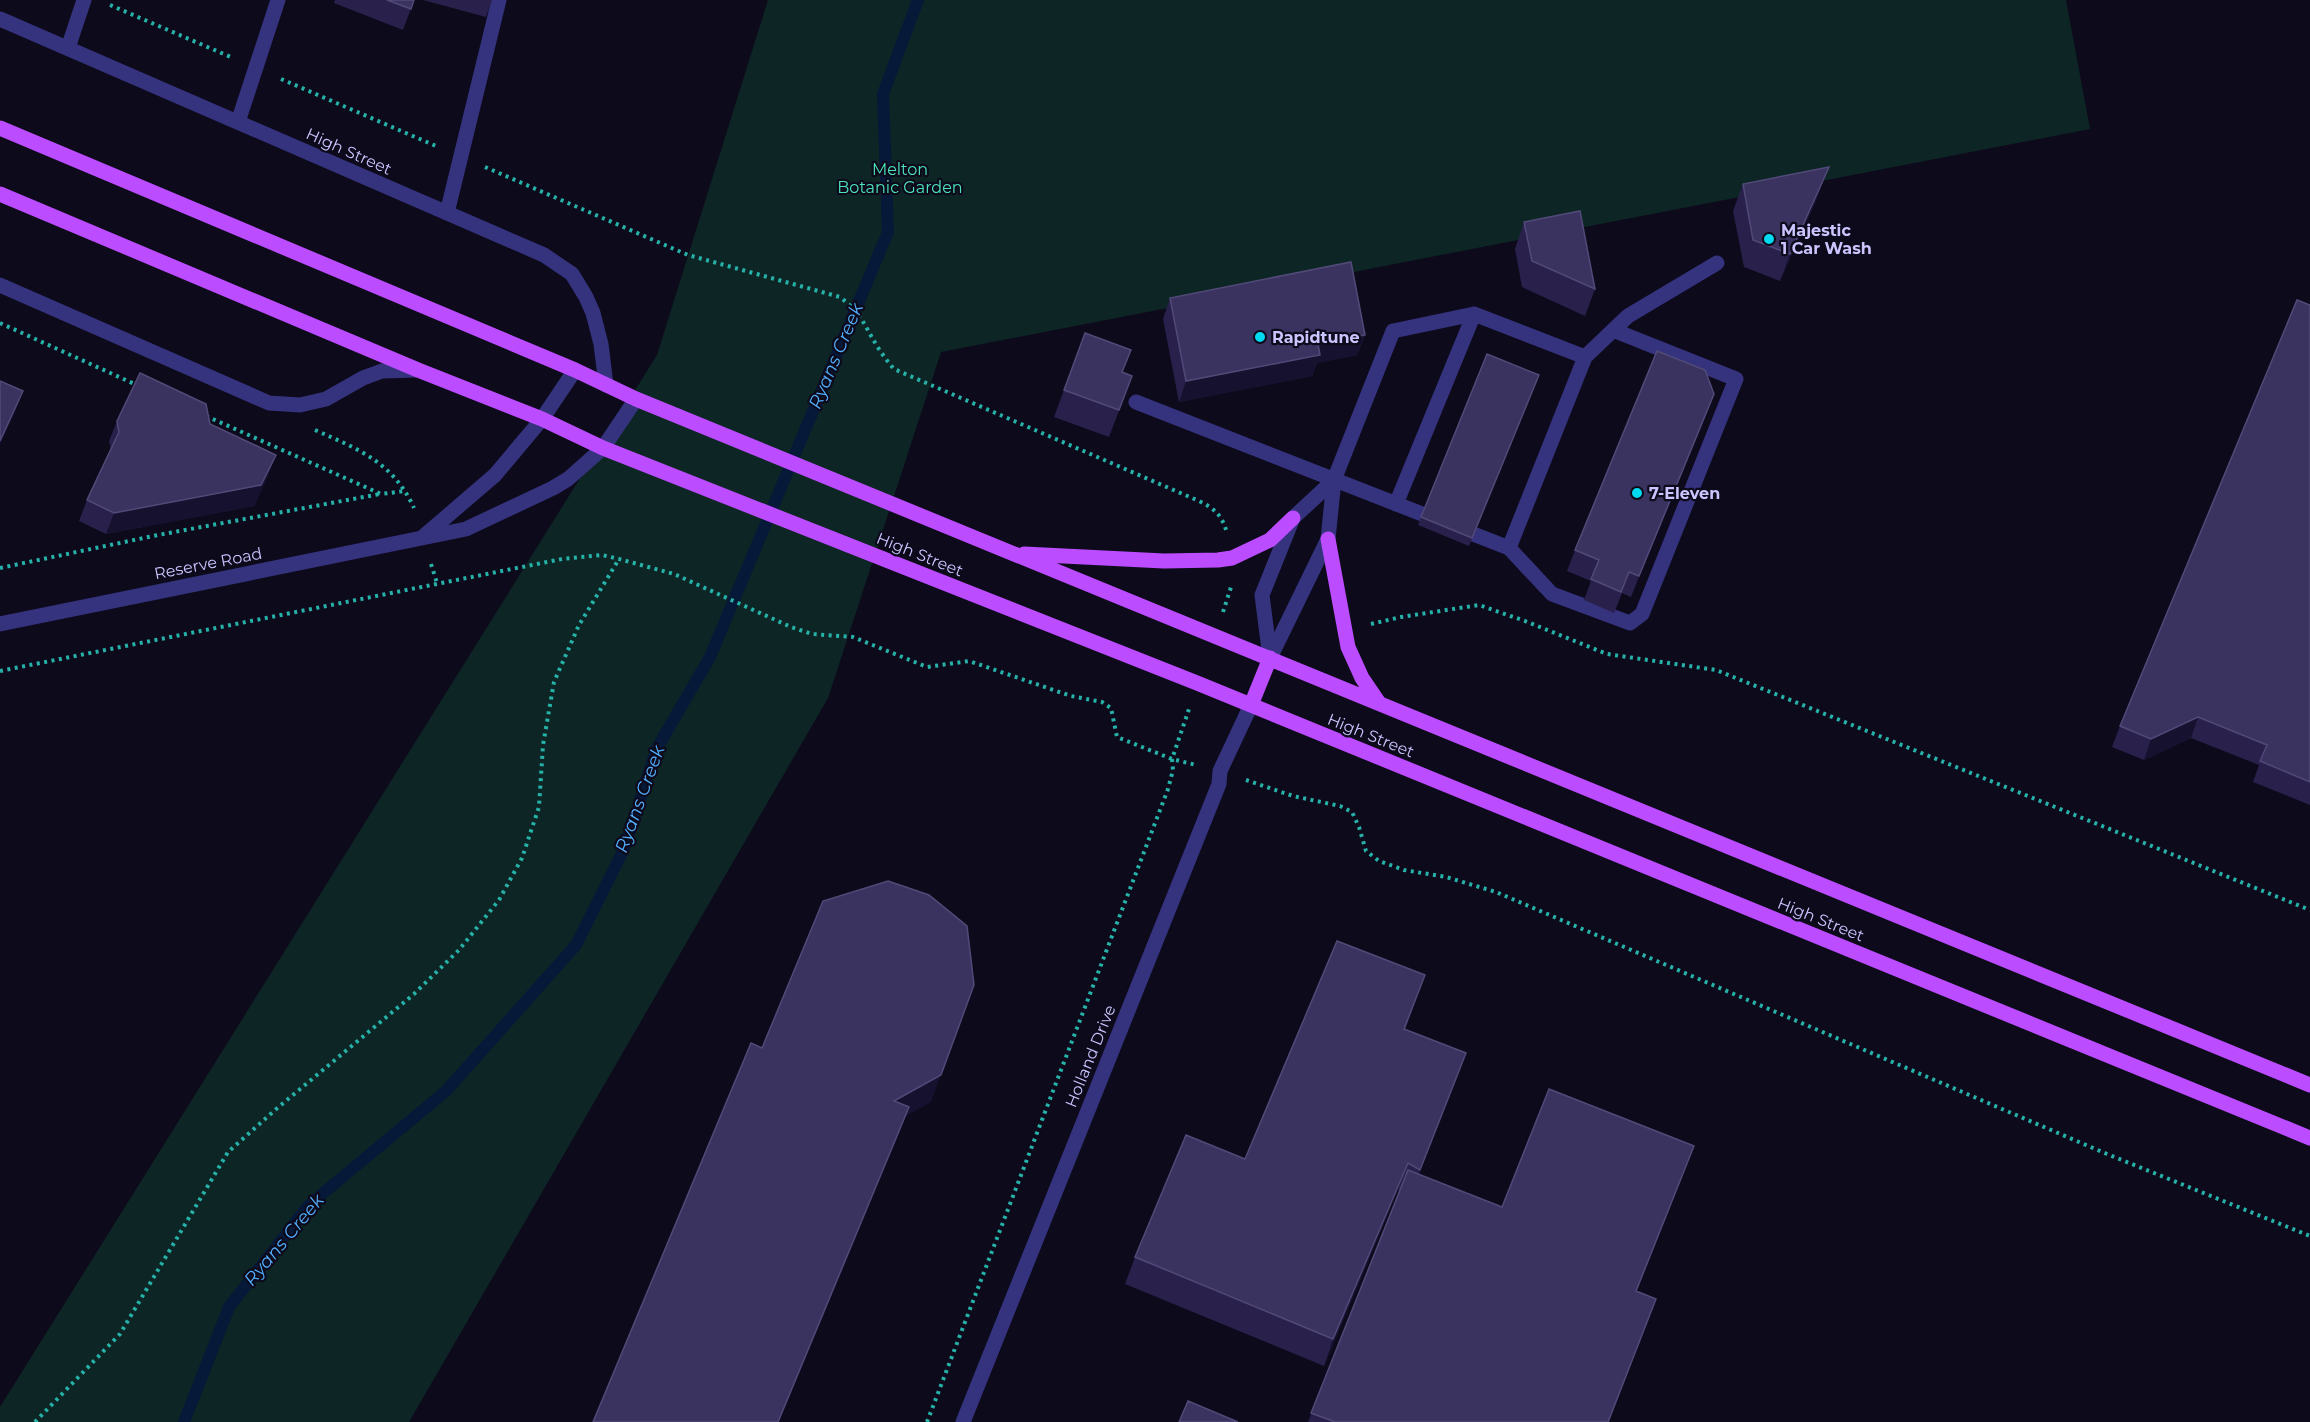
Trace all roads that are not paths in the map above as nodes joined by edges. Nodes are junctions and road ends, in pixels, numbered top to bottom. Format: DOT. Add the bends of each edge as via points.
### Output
graph roads {
  1 [pos="84,0"];
  2 [pos="278,0"];
  3 [pos="499,0"];
  4 [pos="0,19"];
  5 [pos="68,48"];
  6 [pos="238,122"];
  7 [pos="0,128"];
  8 [pos="0,194"];
  9 [pos="447,213"];
  10 [pos="1717,263"];
  11 [pos="0,285"];
  12 [pos="1474,314"];
  13 [pos="1613,330"];
  14 [pos="1585,357"];
  15 [pos="418,370"];
  16 [pos="575,370"];
  17 [pos="606,385"];
  18 [pos="636,399"];
  19 [pos="1136,402"];
  20 [pos="542,419"];
  21 [pos="603,448"];
  22 [pos="1334,480"];
  23 [pos="1396,504"];
  24 [pos="1293,518"];
  25 [pos="424,536"];
  26 [pos="1328,538"];
  27 [pos="1509,548"];
  28 [pos="1012,553"];
  29 [pos="0,624"];
  30 [pos="1270,658"];
  31 [pos="1379,703"];
  32 [pos="1251,705"];
  33 [pos="2310,1084"];
  34 [pos="2310,1138"];
  35 [pos="963,1422"];
  1 -- 5 [label="street"];
  2 -- 6 [label="street"];
  3 -- 9 [label="street"];
  4 -- 5 [label="street, High Street"];
  5 -- 6 [label="street, High Street"];
  6 -- 9 [label="street, High Street"];
  7 -- 16 [label="main road, High Street"];
  8 -- 15 [label="main road, High Street"];
  9 -- 17 [label="street, High Street" via="543,255 572,274 593,313 602,344"];
  10 -- 13 [label="street" via="1628,316"];
  11 -- 15 [label="street, High Street" via="269,403 300,405 326,399 382,370"];
  12 -- 14 [label="street"];
  12 -- 22 [label="street" via="1393,331"];
  12 -- 23 [label="street"];
  13 -- 14 [label="street"];
  13 -- 27 [label="street" via="1736,378 1642,614 1630,623 1552,594"];
  14 -- 27 [label="street"];
  15 -- 20 [label="main road, High Street"];
  16 -- 17 [label="main road, High Street"];
  16 -- 20 [label="street, Reserve Road"];
  17 -- 18 [label="main road, High Street"];
  18 -- 21 [label="street, Reserve Road"];
  18 -- 28 [label="main road, High Street"];
  19 -- 22 [label="street"];
  20 -- 21 [label="main road, High Street"];
  20 -- 25 [label="street, Reserve Road" via="495,475"];
  21 -- 25 [label="street, Reserve Road" via="553,488 466,529"];
  21 -- 32 [label="main road, High Street"];
  22 -- 23 [label="street"];
  22 -- 24 [label="street"];
  22 -- 26 [label="street"];
  23 -- 27 [label="street"];
  24 -- 28 [label="main road" via="1270,540 1232,558 1164,561"];
  24 -- 30 [label="street" via="1262,595"];
  25 -- 29 [label="street, Reserve Road"];
  26 -- 30 [label="street"];
  26 -- 31 [label="main road" via="1347,647"];
  28 -- 30 [label="main road, High Street"];
  30 -- 31 [label="main road, High Street"];
  30 -- 32 [label="main road"];
  31 -- 33 [label="main road, High Street"];
  32 -- 34 [label="main road, High Street"];
  32 -- 35 [label="street, Holland Drive" via="1220,771 1215,795"];
}
